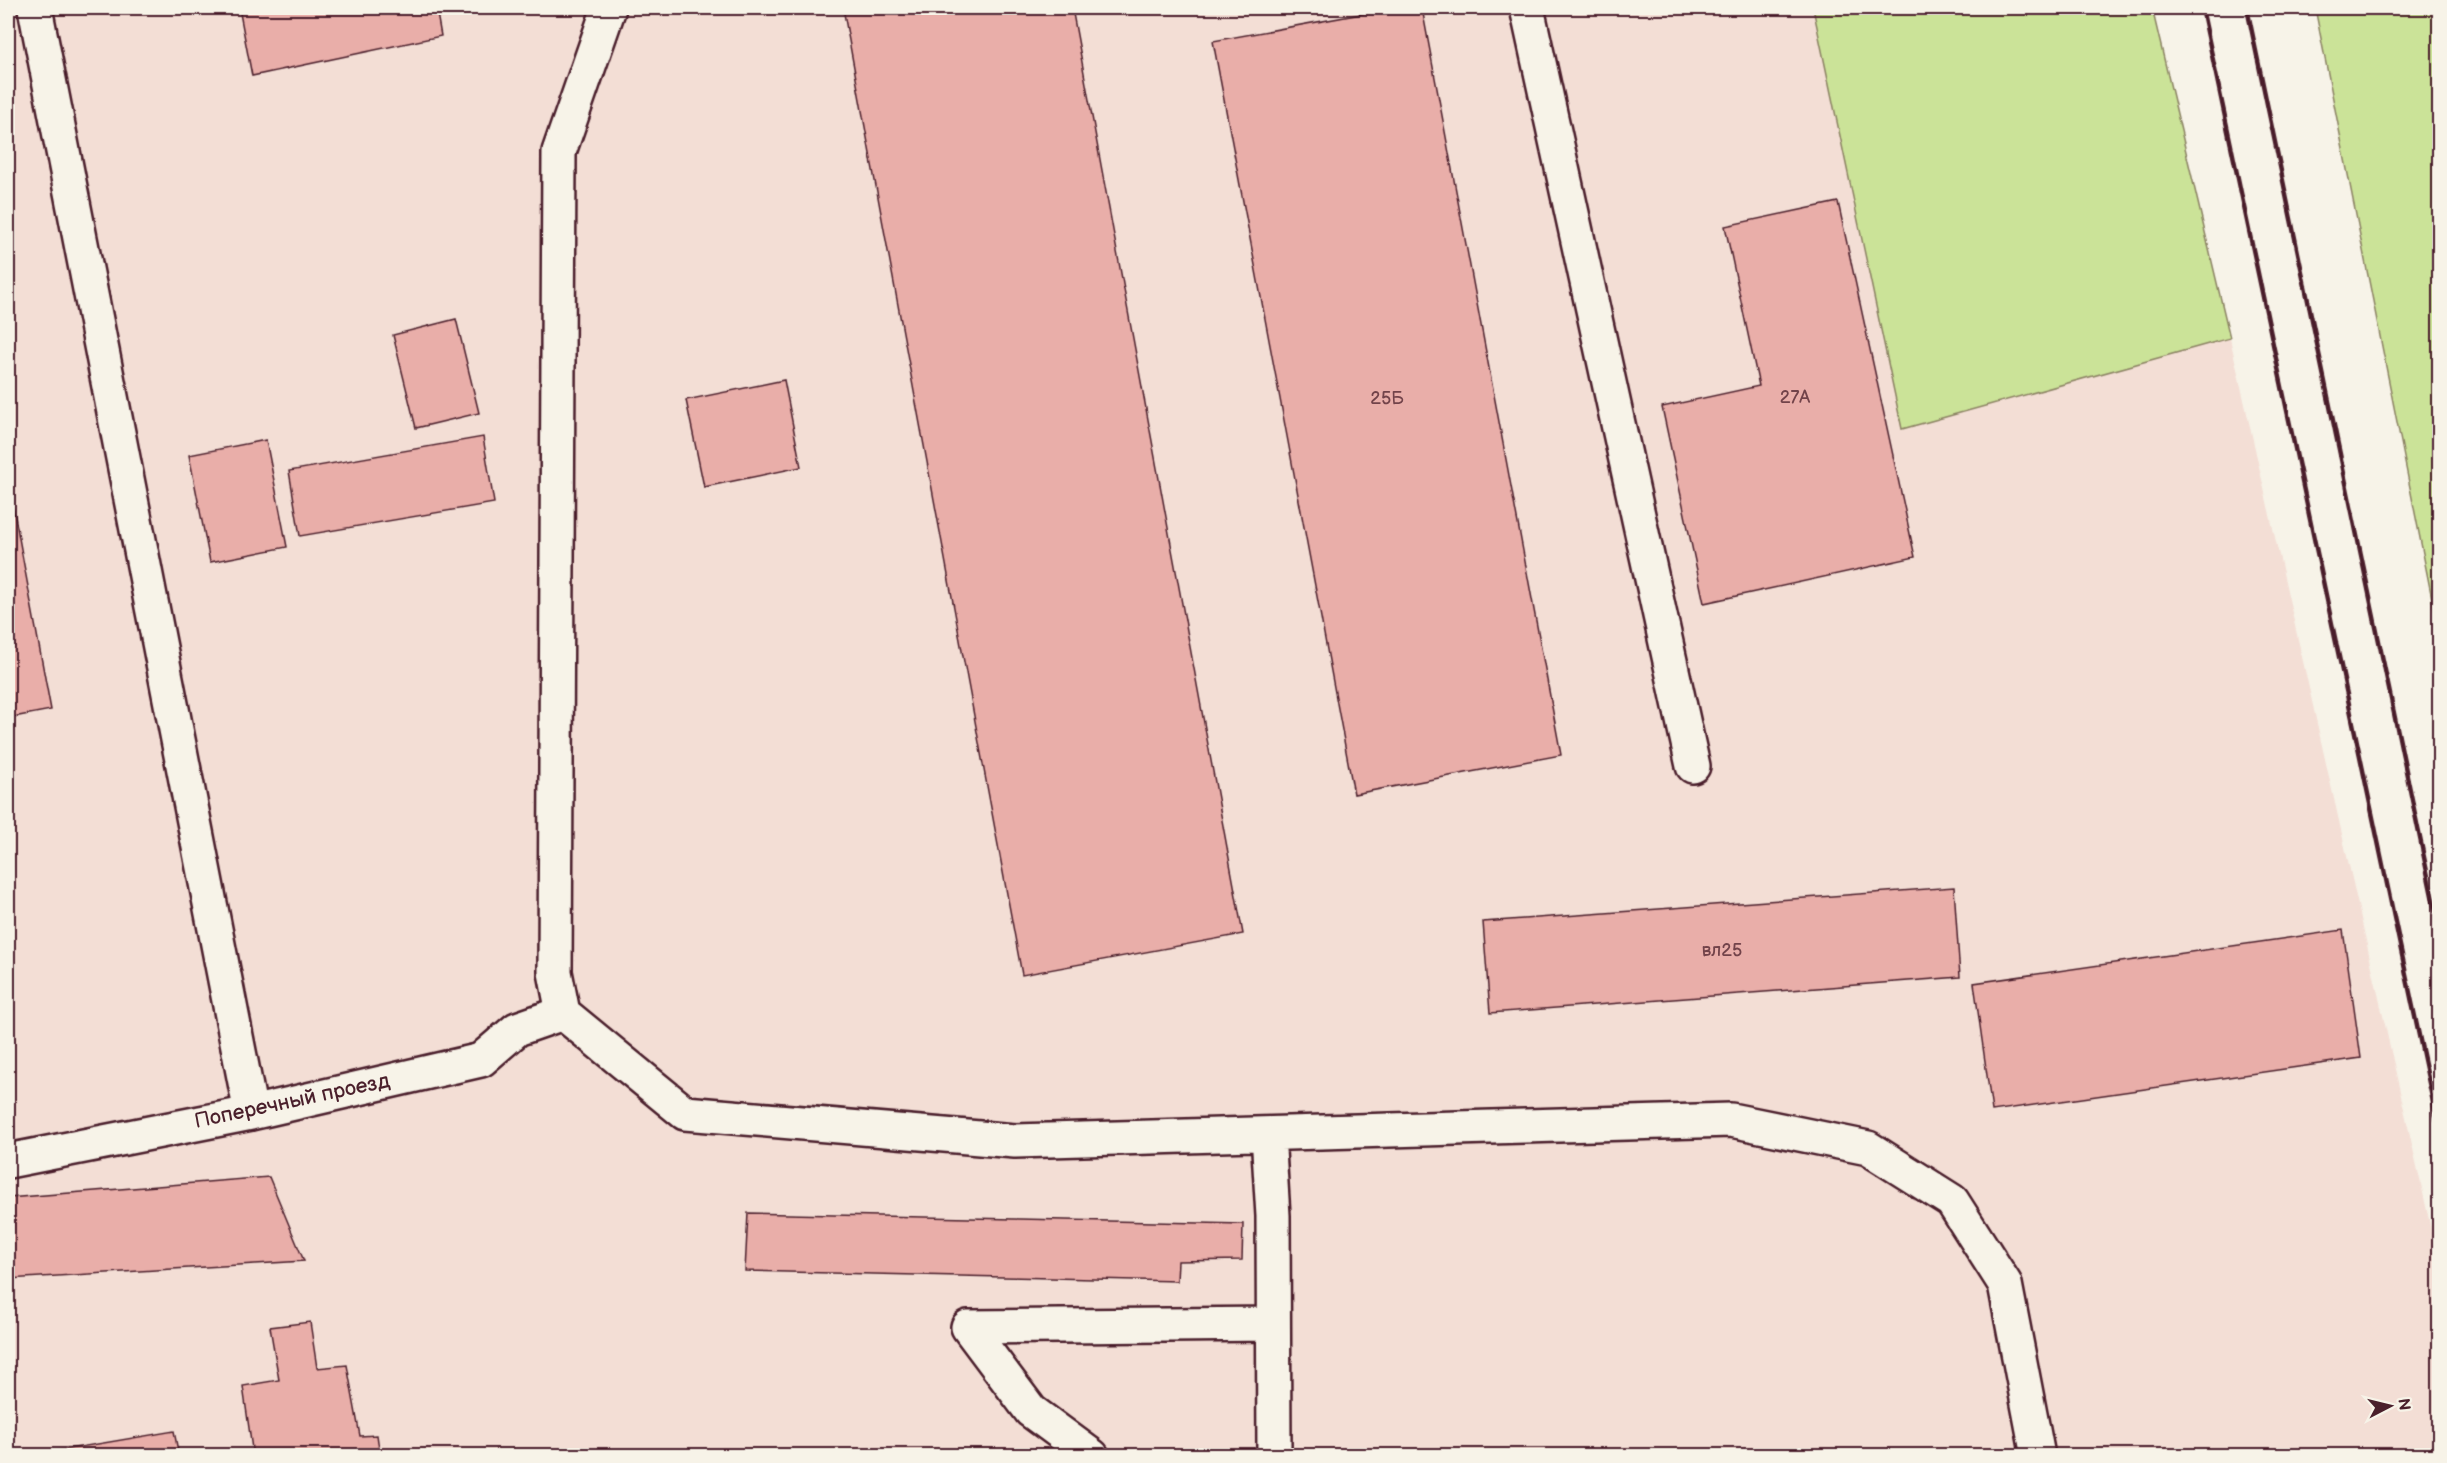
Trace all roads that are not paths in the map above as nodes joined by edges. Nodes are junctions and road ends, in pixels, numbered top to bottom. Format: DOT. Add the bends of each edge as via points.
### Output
graph roads {
  1 [pos="35,8"];
  2 [pos="609,8"];
  3 [pos="1527,8"];
  4 [pos="1693,766"];
  5 [pos="563,1013"];
  6 [pos="250,1113"];
  7 [pos="1268,1134"];
  8 [pos="8,1161"];
  9 [pos="1273,1324"];
  10 [pos="1092,1455"];
  11 [pos="1274,1455"];
  12 [pos="2038,1455"];
  1 -- 6 [label="street"];
  2 -- 5 [label="street" via="559,152 555,972"];
  3 -- 4 [label="street"];
  5 -- 6 [label="street, Поперечный проезд" via="517,1029 482,1060"];
  5 -- 7 [label="street" via="685,1113 1015,1141"];
  6 -- 8 [label="street, Поперечный проезд"];
  7 -- 9 [label="street"];
  7 -- 12 [label="street" via="1731,1120 1868,1148 1952,1201 2004,1284"];
  9 -- 10 [label="street" via="968,1327 1031,1411"];
  9 -- 11 [label="street"];
}
